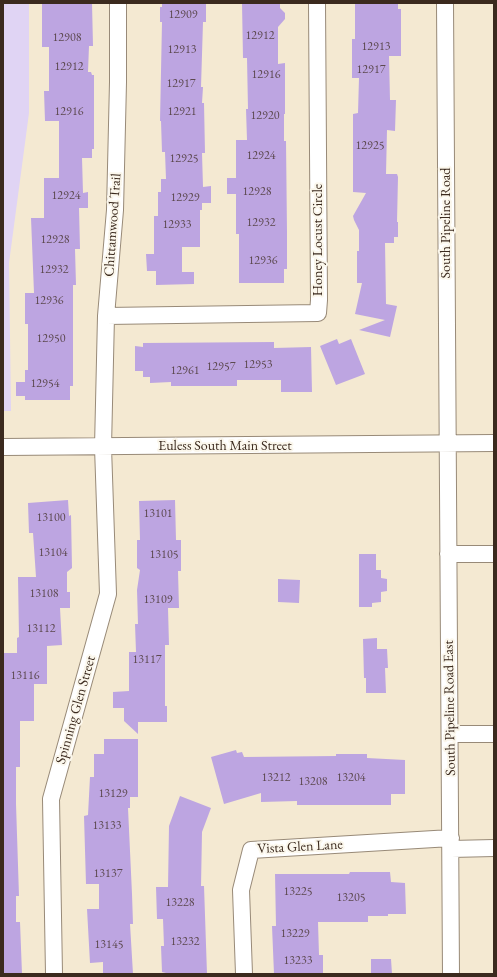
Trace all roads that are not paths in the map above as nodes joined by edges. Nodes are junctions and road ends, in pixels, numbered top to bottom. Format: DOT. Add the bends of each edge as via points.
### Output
graph roads {
  1 [pos="118,3"];
  2 [pos="317,3"];
  3 [pos="445,3"];
  4 [pos="106,316"];
  5 [pos="448,443"];
  6 [pos="494,443"];
  7 [pos="3,447"];
  8 [pos="103,447"];
  9 [pos="448,554"];
  10 [pos="494,554"];
  11 [pos="450,734"];
  12 [pos="494,734"];
  13 [pos="451,843"];
  14 [pos="494,848"];
  15 [pos="54,974"];
  16 [pos="244,974"];
  17 [pos="451,974"];
  1 -- 4 [label="street, Chittamwood Trail" via="115,210"];
  2 -- 4 [label="street, Honey Locust Circle" via="318,313"];
  3 -- 5 [label="street, South Pipeline Road"];
  4 -- 8 [label="street, Chittamwood Trail"];
  5 -- 6 [label="street, Euless South Main Street"];
  5 -- 8 [label="street, Euless South Main Street"];
  5 -- 9 [label="street, South Pipeline Road East"];
  7 -- 8 [label="street, Euless South Main Street"];
  8 -- 15 [label="street, Spinning Glen Street" via="108,594 51,798"];
  9 -- 10 [label="street"];
  9 -- 11 [label="street, South Pipeline Road East"];
  11 -- 12 [label="street"];
  11 -- 13 [label="street, South Pipeline Road East"];
  13 -- 14 [label="street"];
  13 -- 16 [label="street, Vista Glen Lane" via="250,850 241,890"];
  13 -- 17 [label="street, South Pipeline Road East"];
}
